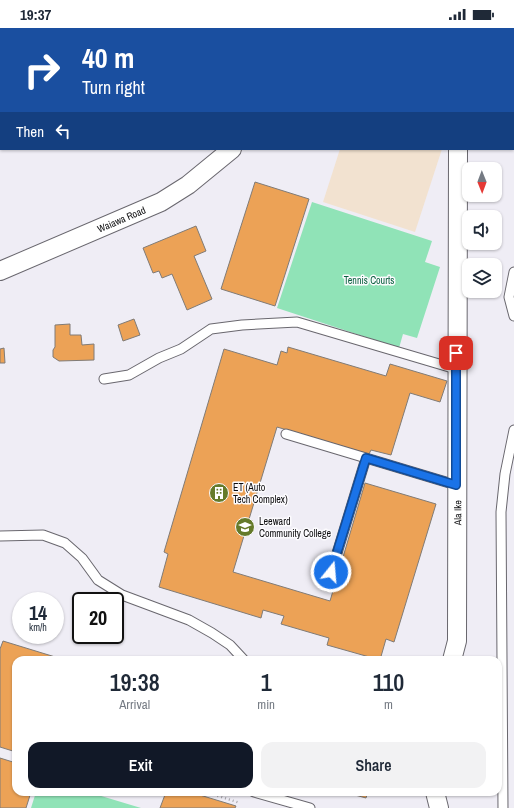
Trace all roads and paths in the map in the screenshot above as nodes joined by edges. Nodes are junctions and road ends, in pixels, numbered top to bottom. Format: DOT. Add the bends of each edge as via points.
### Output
graph roads {
  1 [pos="231,150"];
  2 [pos="458,150"];
  3 [pos="0,271"];
  4 [pos="514,272"];
  5 [pos="514,316"];
  6 [pos="456,369"];
  7 [pos="104,379"];
  8 [pos="514,430"];
  9 [pos="286,434"];
  10 [pos="366,458"];
  11 [pos="509,475"];
  12 [pos="456,485"];
  13 [pos="0,536"];
  14 [pos="326,586"];
  15 [pos="240,656"];
  16 [pos="453,656"];
  17 [pos="502,656"];
  18 [pos="502,660"];
  19 [pos="218,796"];
  20 [pos="268,796"];
  21 [pos="436,796"];
  22 [pos="240,803"];
  23 [pos="310,808"];
  24 [pos="439,808"];
  25 [pos="503,808"];
  1 -- 3 [label="street, Waiawa Road" via="188,185 161,202"];
  2 -- 6 [label="street, Ala Ike"];
  4 -- 5 [label="lane" via="509,296"];
  6 -- 7 [label="lane" via="297,322 211,329 181,349 129,375"];
  6 -- 12 [label="street, Ala Ike"];
  8 -- 11 [label="lane"];
  9 -- 10 [label="lane"];
  10 -- 12 [label="lane"];
  10 -- 14 [label="lane"];
  11 -- 17 [label="lane" via="501,512"];
  12 -- 16 [label="street, Ala Ike" via="457,641"];
  13 -- 15 [label="lane" via="43,535 65,543 82,558 98,580 122,596 189,620 212,632"];
  18 -- 25 [label="lane"];
  19 -- 22 [label="path"];
  20 -- 23 [label="lane"];
  21 -- 24 [label="street"];
}
